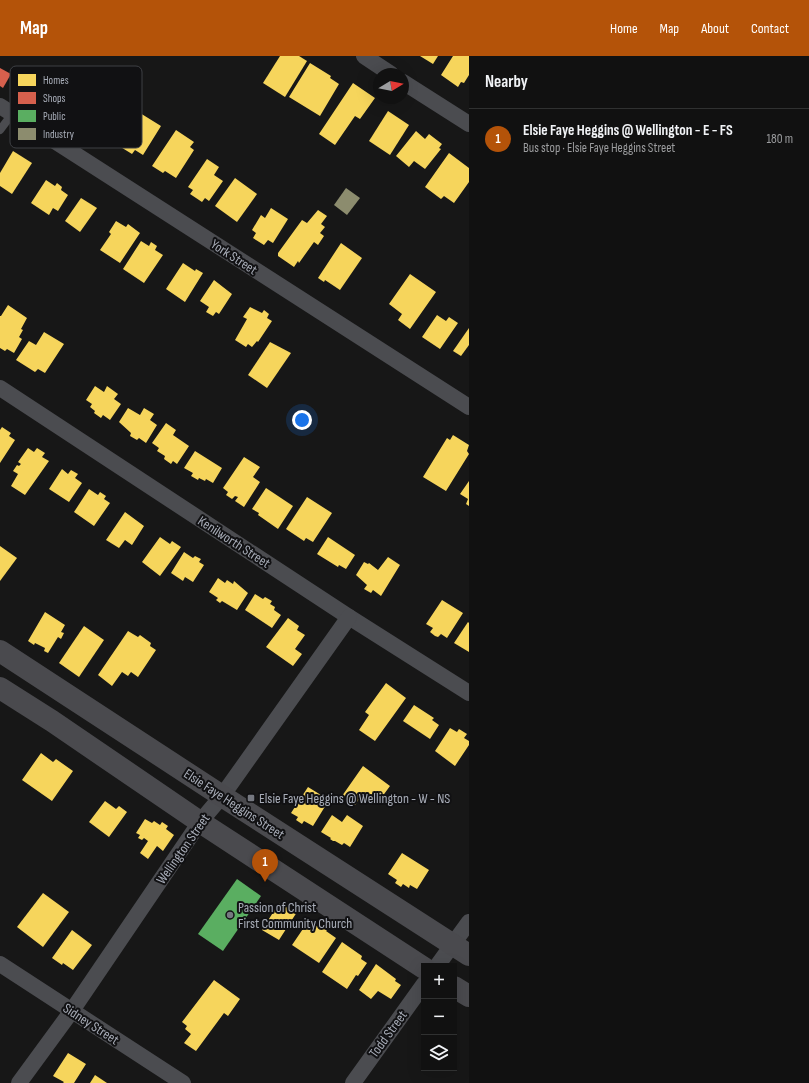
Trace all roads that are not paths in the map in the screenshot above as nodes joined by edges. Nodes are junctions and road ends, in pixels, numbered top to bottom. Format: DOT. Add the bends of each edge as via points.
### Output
graph roads {
  1 [pos="364,56"];
  2 [pos="382,68"];
  3 [pos="409,86"];
  4 [pos="6,110"];
  5 [pos="469,124"];
  6 [pos="0,130"];
  7 [pos="65,148"];
  8 [pos="0,388"];
  9 [pos="469,407"];
  10 [pos="349,617"];
  11 [pos="0,651"];
  12 [pos="0,688"];
  13 [pos="469,693"];
  14 [pos="222,796"];
  15 [pos="200,822"];
  16 [pos="469,922"];
  17 [pos="461,950"];
  18 [pos="442,963"];
  19 [pos="0,964"];
  20 [pos="421,966"];
  21 [pos="421,988"];
  22 [pos="457,989"];
  23 [pos="469,996"];
  24 [pos="71,1012"];
  25 [pos="19,1083"];
  26 [pos="183,1083"];
  27 [pos="353,1083"];
  1 -- 2 [label="street"];
  3 -- 5 [label="street"];
  4 -- 6 [label="lane"];
  7 -- 9 [label="street, York Street"];
  8 -- 10 [label="street, Kenilworth Street"];
  10 -- 13 [label="street, Kenilworth Street"];
  10 -- 14 [label="street, Wellington Street"];
  11 -- 14 [label="main road, Elsie Faye Heggins Street"];
  12 -- 15 [label="main road"];
  14 -- 15 [label="street, Wellington Street"];
  14 -- 17 [label="main road, Elsie Faye Heggins Street"];
  15 -- 20 [label="main road"];
  15 -- 24 [label="street, Wellington Street"];
  16 -- 17 [label="street"];
  17 -- 18 [label="street"];
  19 -- 24 [label="street, Sidney Street"];
  21 -- 27 [label="street, Todd Street"];
  22 -- 23 [label="main road"];
  24 -- 25 [label="street, Wellington Street"];
  24 -- 26 [label="street, Sidney Street"];
}
